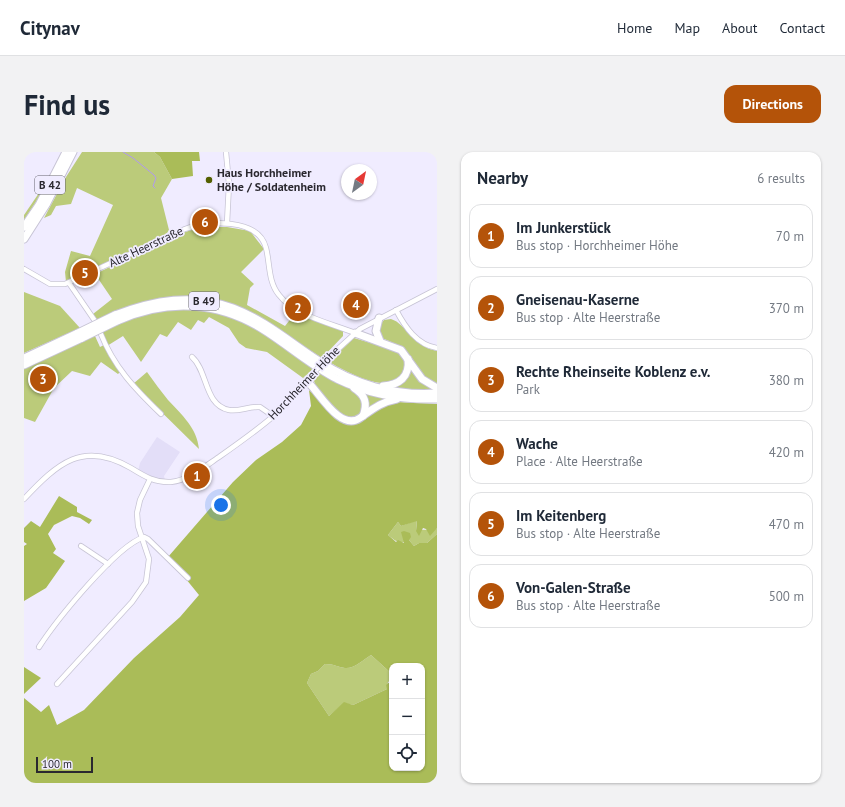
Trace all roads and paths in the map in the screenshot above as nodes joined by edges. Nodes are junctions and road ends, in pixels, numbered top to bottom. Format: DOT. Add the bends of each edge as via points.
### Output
graph roads {
  1 [pos="66,152"];
  2 [pos="73,152"];
  3 [pos="226,152"];
  4 [pos="227,223"];
  5 [pos="24,228"];
  6 [pos="24,239"];
  7 [pos="24,268"];
  8 [pos="69,283"];
  9 [pos="437,289"];
  10 [pos="396,310"];
  11 [pos="116,318"];
  12 [pos="379,318"];
  13 [pos="95,321"];
  14 [pos="100,332"];
  15 [pos="354,332"];
  16 [pos="80,335"];
  17 [pos="380,341"];
  18 [pos="437,348"];
  19 [pos="192,356"];
  20 [pos="24,358"];
  21 [pos="408,359"];
  22 [pos="24,364"];
  23 [pos="307,381"];
  24 [pos="349,384"];
  25 [pos="374,386"];
  26 [pos="437,388"];
  27 [pos="437,393"];
  28 [pos="401,398"];
  29 [pos="437,399"];
  30 [pos="160,414"];
  31 [pos="273,416"];
  32 [pos="363,416"];
  33 [pos="150,479"];
  34 [pos="24,498"];
  35 [pos="142,538"];
  36 [pos="81,546"];
  37 [pos="108,564"];
  38 [pos="188,578"];
  39 [pos="39,648"];
  40 [pos="57,684"];
  1 -- 5 [label="highway, B 42"];
  2 -- 6 [label="highway, B 42" via="50,198"];
  3 -- 4 [label="street" via="229,184"];
  4 -- 8 [label="street, Alte Heerstraße" via="195,225"];
  4 -- 15 [label="street, Alte Heerstraße" via="250,229 263,241 274,287 284,301 308,314"];
  7 -- 8 [label="street, Alte Heerstraße" via="50,284"];
  8 -- 13 [label="street"];
  9 -- 10 [label="street"];
  10 -- 12 [label="street"];
  10 -- 18 [label="street" via="415,337 428,346"];
  11 -- 16 [label="highway, B 49, bridge"];
  11 -- 24 [label="highway, B 49" via="172,305 196,305 223,311 253,324 322,370"];
  11 -- 25 [label="highway, B 49" via="150,303 174,300 200,300 225,305 258,320 332,369"];
  12 -- 15 [label="street"];
  12 -- 17 [label="highway" via="376,331"];
  14 -- 30 [label="street" via="121,373"];
  15 -- 17 [label="highway"];
  15 -- 23 [label="street, Horchheimer Höhe, bridge"];
  16 -- 20 [label="highway, B 49"];
  16 -- 22 [label="highway, B 49"];
  17 -- 21 [label="highway" via="401,350"];
  19 -- 31 [label="street" via="219,406 235,411 260,407"];
  21 -- 25 [label="highway" via="408,370 402,380 390,385"];
  21 -- 26 [label="highway" via="422,379"];
  23 -- 31 [label="street, Horchheimer Höhe"];
  23 -- 32 [label="highway" via="341,419 352,421"];
  24 -- 28 [label="highway, B 49"];
  24 -- 32 [label="highway" via="364,397 366,406"];
  25 -- 27 [label="highway, B 49" via="408,393"];
  28 -- 29 [label="highway, B 49"];
  28 -- 32 [label="highway" via="379,404"];
  31 -- 33 [label="street, Horchheimer Höhe" via="208,465 182,480 166,482"];
  33 -- 34 [label="street, Horchheimer Höhe" via="112,459 98,455 84,456 70,459 58,467"];
  33 -- 35 [label="street" via="137,510"];
  35 -- 37 [label="street" via="127,546"];
  35 -- 38 [label="street" via="148,539"];
  35 -- 40 [label="street" via="150,563 143,588"];
  36 -- 37 [label="street"];
  37 -- 39 [label="street" via="58,621"];
}
